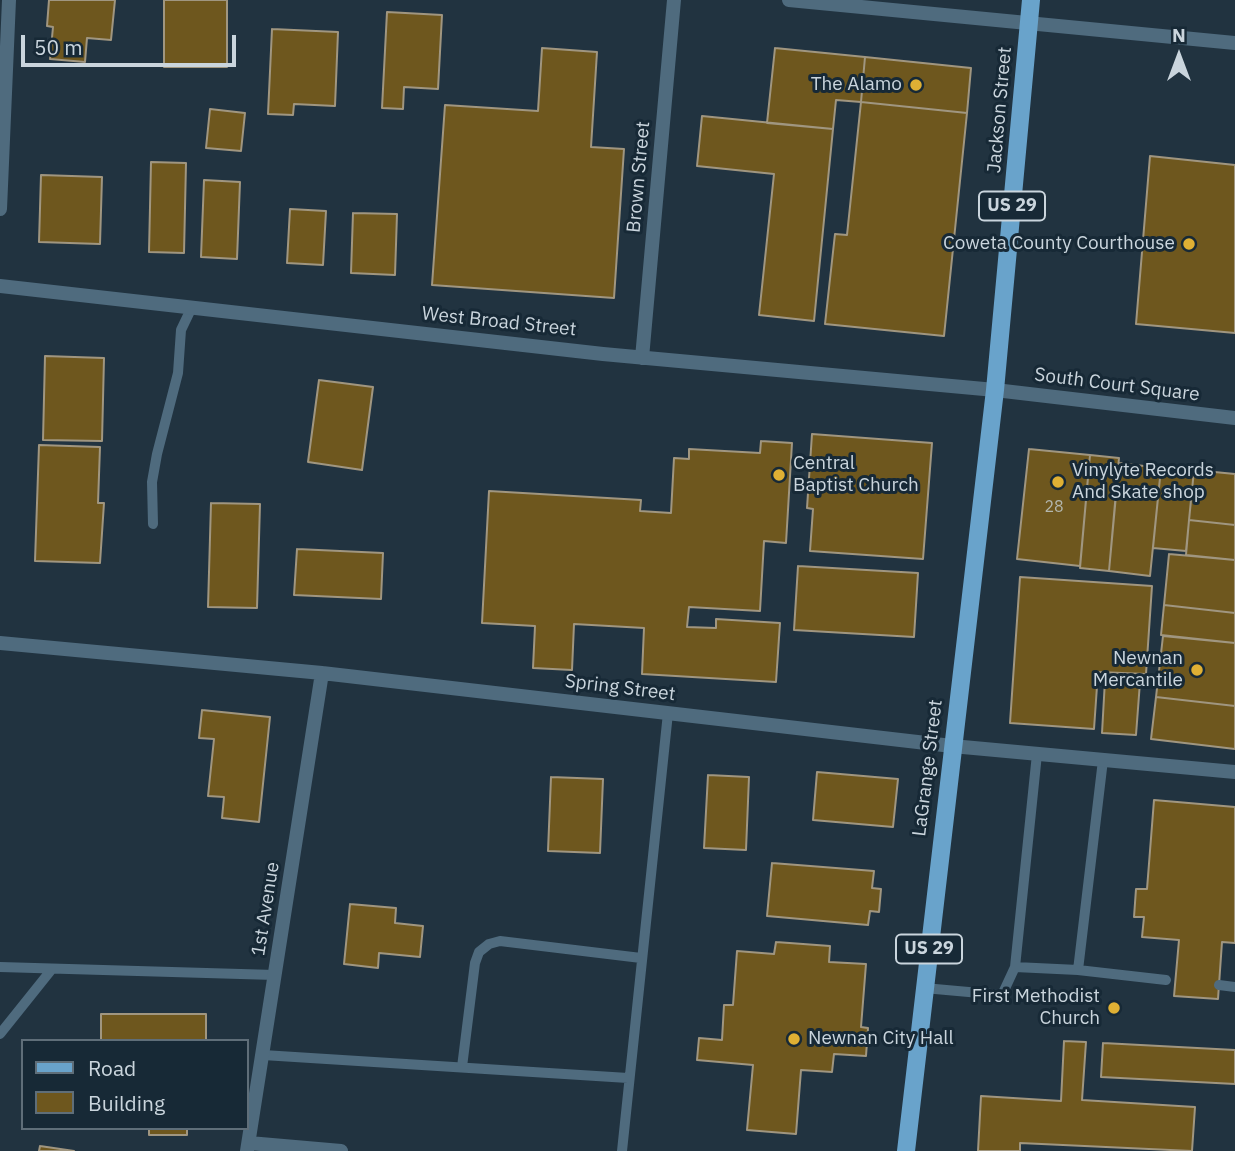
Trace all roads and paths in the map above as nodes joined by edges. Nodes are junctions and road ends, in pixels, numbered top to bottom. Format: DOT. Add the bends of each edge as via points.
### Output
graph roads {
  1 [pos="9,0"];
  2 [pos="674,0"];
  3 [pos="789,0"];
  4 [pos="1031,0"];
  5 [pos="1028,22"];
  6 [pos="1235,43"];
  7 [pos="0,209"];
  8 [pos="0,285"];
  9 [pos="191,307"];
  10 [pos="642,358"];
  11 [pos="995,390"];
  12 [pos="1235,418"];
  13 [pos="153,524"];
  14 [pos="0,643"];
  15 [pos="322,673"];
  16 [pos="668,713"];
  17 [pos="952,746"];
  18 [pos="1037,754"];
  19 [pos="1102,760"];
  20 [pos="1235,772"];
  21 [pos="641,958"];
  22 [pos="0,967"];
  23 [pos="1015,967"];
  24 [pos="52,969"];
  25 [pos="1078,970"];
  26 [pos="275,975"];
  27 [pos="1166,980"];
  28 [pos="1219,985"];
  29 [pos="1235,987"];
  30 [pos="924,988"];
  31 [pos="0,1034"];
  32 [pos="263,1055"];
  33 [pos="462,1067"];
  34 [pos="628,1078"];
  35 [pos="248,1147"];
  36 [pos="341,1151"];
  37 [pos="622,1151"];
  38 [pos="906,1151"];
  1 -- 7 [label="street"];
  2 -- 10 [label="street, Brown Street"];
  3 -- 5 [label="street"];
  4 -- 5 [label="main road, Jackson Street / US 29"];
  5 -- 6 [label="street"];
  5 -- 11 [label="main road, Jackson Street / US 29"];
  8 -- 9 [label="street, West Broad Street"];
  9 -- 10 [label="street, West Broad Street"];
  9 -- 13 [label="lane" via="181,330 178,373 156,454"];
  10 -- 11 [label="street, West Broad Street"];
  11 -- 12 [label="street, South Court Square"];
  11 -- 17 [label="main road, LaGrange Street / US 29"];
  14 -- 15 [label="street, Spring Street"];
  15 -- 16 [label="street, Spring Street"];
  15 -- 26 [label="street, 1st Avenue"];
  16 -- 17 [label="street, Spring Street"];
  16 -- 21 [label="lane"];
  17 -- 18 [label="street, Spring Street"];
  17 -- 30 [label="main road, LaGrange Street / US 29"];
  18 -- 19 [label="street, Spring Street"];
  18 -- 23 [label="lane"];
  19 -- 20 [label="street, Spring Street"];
  19 -- 25 [label="lane"];
  21 -- 33 [label="lane" via="500,941 489,944 475,964"];
  21 -- 34 [label="lane"];
  22 -- 24 [label="lane"];
  23 -- 25 [label="lane"];
  23 -- 30 [label="lane" via="1002,995"];
  24 -- 26 [label="lane"];
  24 -- 31 [label="lane"];
  25 -- 27 [label="lane"];
  26 -- 32 [label="street, 1st Avenue"];
  28 -- 29 [label="lane"];
  30 -- 38 [label="main road, LaGrange Street / US 29"];
  32 -- 33 [label="lane"];
  32 -- 35 [label="street, 1st Avenue"];
  33 -- 34 [label="lane"];
  34 -- 37 [label="lane"];
  35 -- 36 [label="street"];
}
